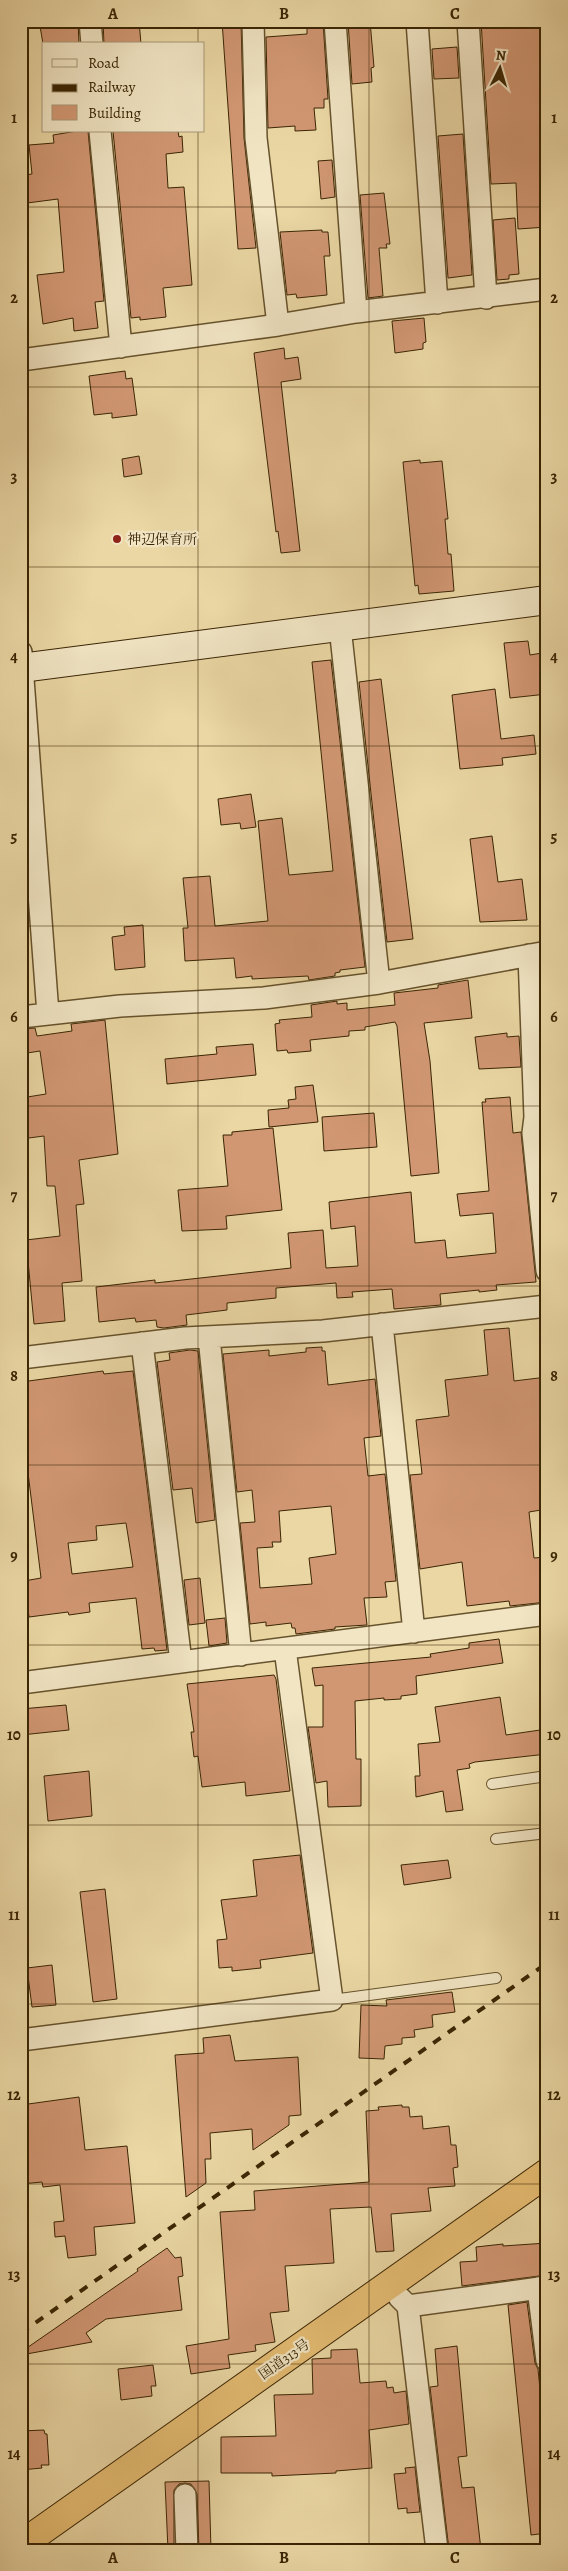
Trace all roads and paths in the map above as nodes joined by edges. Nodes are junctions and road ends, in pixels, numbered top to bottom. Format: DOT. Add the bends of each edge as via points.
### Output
graph roads {
  1 [pos="90,21"];
  2 [pos="253,21"];
  3 [pos="335,21"];
  4 [pos="416,21"];
  5 [pos="468,21"];
  6 [pos="92,42"];
  7 [pos="100,132"];
  8 [pos="547,289"];
  9 [pos="486,298"];
  10 [pos="438,303"];
  11 [pos="356,312"];
  12 [pos="278,325"];
  13 [pos="121,347"];
  14 [pos="21,360"];
  15 [pos="547,600"];
  16 [pos="340,627"];
  17 [pos="22,662"];
  18 [pos="538,953"];
  19 [pos="379,983"];
  20 [pos="48,1014"];
  21 [pos="21,1017"];
  22 [pos="547,1271"];
  23 [pos="547,1306"];
  24 [pos="382,1324"];
  25 [pos="209,1337"];
  26 [pos="142,1343"];
  27 [pos="21,1358"];
  28 [pos="547,1614"];
  29 [pos="414,1632"];
  30 [pos="285,1649"];
  31 [pos="241,1654"];
  32 [pos="181,1662"];
  33 [pos="21,1683"];
  34 [pos="547,1776"];
  35 [pos="492,1784"];
  36 [pos="547,1834"];
  37 [pos="496,1839"];
  38 [pos="496,1978"];
  39 [pos="332,2000"];
  40 [pos="21,2040"];
  41 [pos="547,2173"];
  42 [pos="388,2285"];
  43 [pos="543,2288"];
  44 [pos="408,2306"];
  45 [pos="547,2361"];
  46 [pos="185,2494"];
  47 [pos="21,2545"];
  48 [pos="187,2550"];
  49 [pos="437,2550"];
  1 -- 6 [label="street"];
  2 -- 12 [label="street" via="256,138"];
  3 -- 11 [label="street"];
  4 -- 10 [label="street"];
  5 -- 9 [label="street"];
  7 -- 13 [label="street"];
  8 -- 9 [label="street"];
  9 -- 10 [label="street"];
  10 -- 11 [label="street"];
  11 -- 12 [label="street"];
  12 -- 13 [label="street"];
  13 -- 14 [label="street"];
  15 -- 16 [label="street"];
  16 -- 17 [label="street"];
  16 -- 19 [label="street"];
  17 -- 20 [label="street"];
  18 -- 19 [label="street"];
  18 -- 22 [label="street" via="533,1133"];
  19 -- 20 [label="street" via="264,998 120,1006"];
  20 -- 21 [label="street"];
  23 -- 24 [label="street"];
  24 -- 25 [label="street" via="323,1331"];
  24 -- 29 [label="street"];
  25 -- 26 [label="street"];
  25 -- 31 [label="street"];
  26 -- 27 [label="street"];
  26 -- 32 [label="street"];
  28 -- 29 [label="street"];
  29 -- 30 [label="street"];
  30 -- 31 [label="street"];
  30 -- 39 [label="street"];
  31 -- 32 [label="street"];
  32 -- 33 [label="street"];
  34 -- 35 [label="lane"];
  36 -- 37 [label="lane"];
  38 -- 39 [label="lane"];
  39 -- 40 [label="street"];
  41 -- 42 [label="highway, 国道313号"];
  42 -- 44 [label="street"];
  42 -- 47 [label="highway, 国道313号"];
  43 -- 44 [label="street"];
  43 -- 45 [label="street"];
  44 -- 49 [label="street"];
  46 -- 48 [label="street"];
}
